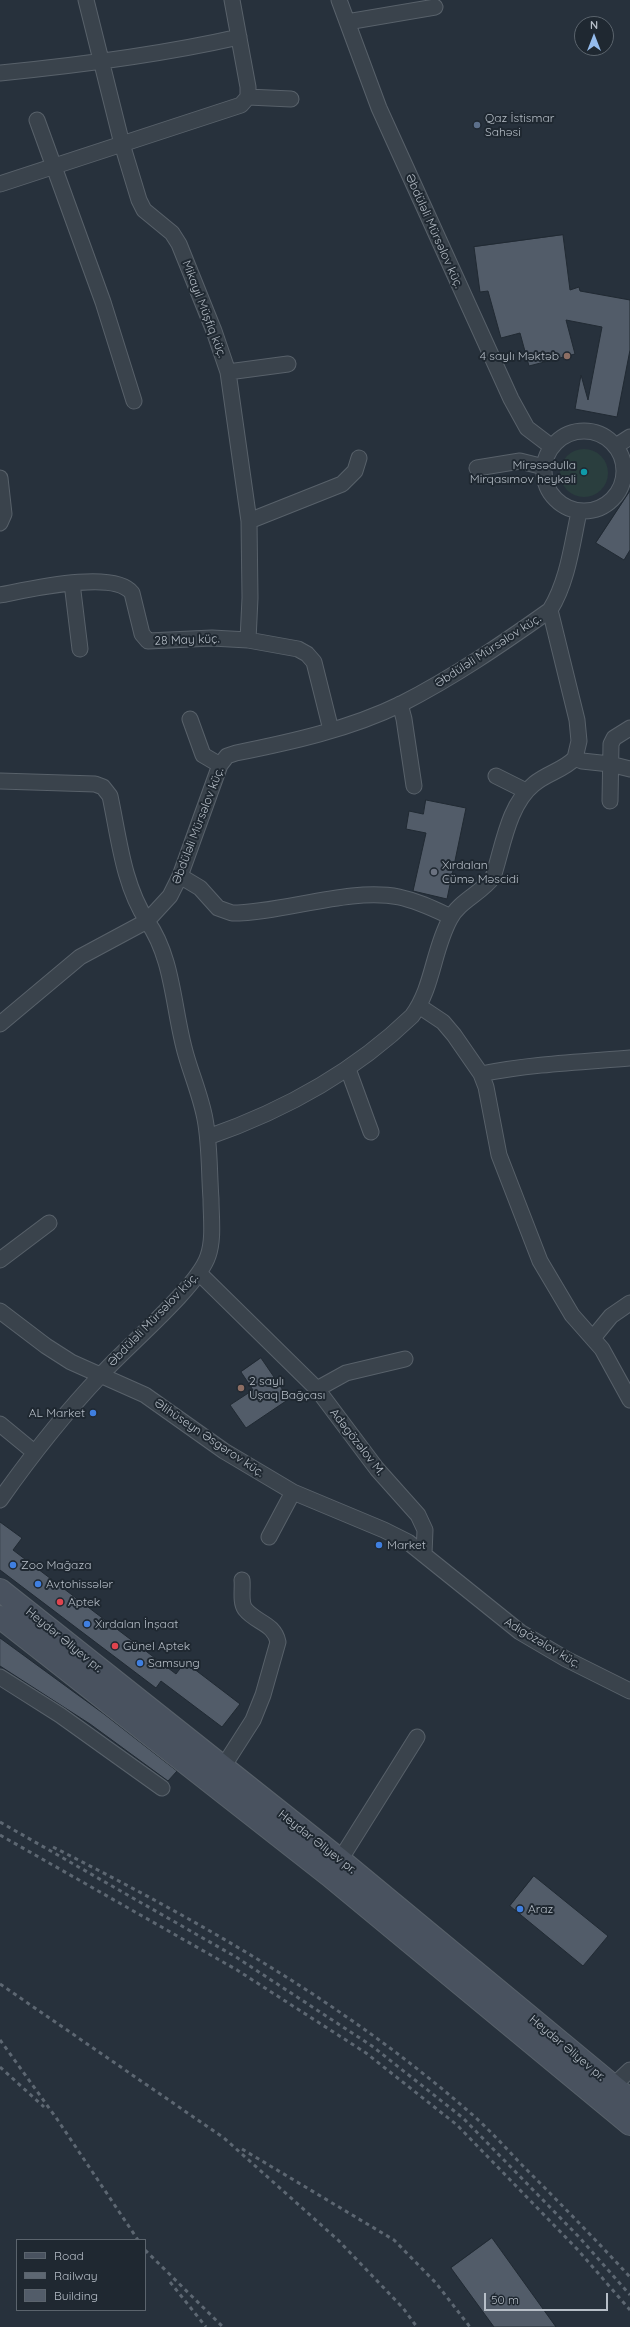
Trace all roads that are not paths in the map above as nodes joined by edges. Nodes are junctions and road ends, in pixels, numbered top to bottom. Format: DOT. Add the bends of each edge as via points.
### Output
graph roads {
  1 [pos="86,0"];
  2 [pos="232,0"];
  3 [pos="340,0"];
  4 [pos="435,7"];
  5 [pos="347,22"];
  6 [pos="239,37"];
  7 [pos="100,63"];
  8 [pos="0,73"];
  9 [pos="248,97"];
  10 [pos="292,99"];
  11 [pos="37,120"];
  12 [pos="122,144"];
  13 [pos="54,166"];
  14 [pos="0,184"];
  15 [pos="288,364"];
  16 [pos="228,372"];
  17 [pos="134,400"];
  18 [pos="630,437"];
  19 [pos="616,446"];
  20 [pos="552,447"];
  21 [pos="359,458"];
  22 [pos="627,465"];
  23 [pos="544,467"];
  24 [pos="477,468"];
  25 [pos="0,478"];
  26 [pos="579,512"];
  27 [pos="249,521"];
  28 [pos="0,523"];
  29 [pos="72,583"];
  30 [pos="0,595"];
  31 [pos="550,610"];
  32 [pos="248,640"];
  33 [pos="80,650"];
  34 [pos="400,704"];
  35 [pos="190,719"];
  36 [pos="630,728"];
  37 [pos="331,730"];
  38 [pos="575,758"];
  39 [pos="610,764"];
  40 [pos="220,765"];
  41 [pos="630,769"];
  42 [pos="496,776"];
  43 [pos="0,781"];
  44 [pos="414,786"];
  45 [pos="526,791"];
  46 [pos="610,801"];
  47 [pos="180,876"];
  48 [pos="451,917"];
  49 [pos="147,920"];
  50 [pos="419,1006"];
  51 [pos="0,1024"];
  52 [pos="630,1058"];
  53 [pos="348,1069"];
  54 [pos="481,1074"];
  55 [pos="371,1132"];
  56 [pos="208,1137"];
  57 [pos="49,1223"];
  58 [pos="0,1260"];
  59 [pos="199,1273"];
  60 [pos="630,1303"];
  61 [pos="0,1311"];
  62 [pos="593,1338"];
  63 [pos="405,1359"];
  64 [pos="100,1376"];
  65 [pos="317,1389"];
  66 [pos="630,1400"];
  67 [pos="0,1424"];
  68 [pos="34,1452"];
  69 [pos="292,1492"];
  70 [pos="0,1500"];
  71 [pos="269,1537"];
  72 [pos="424,1554"];
  73 [pos="242,1580"];
  74 [pos="0,1590"];
  75 [pos="0,1617"];
  76 [pos="0,1677"];
  77 [pos="630,1691"];
  78 [pos="417,1737"];
  79 [pos="223,1767"];
  80 [pos="162,1788"];
  81 [pos="340,1860"];
  82 [pos="630,2070"];
  83 [pos="607,2093"];
  84 [pos="630,2100"];
  85 [pos="630,2124"];
  1 -- 7 [label="street, Mikayıl Müşfiq küç."];
  2 -- 6 [label="street"];
  3 -- 5 [label="street, Əbdüləli Mürsəlov küç."];
  4 -- 5 [label="street"];
  5 -- 20 [label="street, Əbdüləli Mürsəlov küç." via="379,108 511,399 527,428"];
  6 -- 7 [label="street"];
  6 -- 9 [label="street"];
  7 -- 8 [label="street"];
  7 -- 12 [label="street, Mikayıl Müşfiq küç."];
  9 -- 10 [label="street"];
  9 -- 12 [label="street" via="241,105"];
  11 -- 13 [label="street"];
  12 -- 13 [label="street"];
  12 -- 16 [label="street, Mikayıl Müşfiq küç." via="144,210 172,232 179,244"];
  13 -- 14 [label="street"];
  13 -- 17 [label="street" via="103,302"];
  15 -- 16 [label="street"];
  16 -- 27 [label="street, Mikayıl Müşfiq küç."];
  18 -- 19 [label="street"];
  19 -- 20 [label="street" via="599,434 578,431 568,434"];
  19 -- 22 [label="street"];
  20 -- 23 [label="street"];
  21 -- 27 [label="street" via="355,471 342,484"];
  22 -- 26 [label="street" via="617,496 600,508"];
  23 -- 24 [label="street" via="520,461"];
  23 -- 26 [label="street" via="544,477 552,497 569,509"];
  25 -- 28 [label="street" via="4,514"];
  26 -- 31 [label="street, Əbdüləli Mürsəlov küç." via="563,580"];
  27 -- 32 [label="street, Mikayıl Müşfiq küç."];
  29 -- 30 [label="street, 28 May küç."];
  29 -- 32 [label="street, 28 May küç." via="112,583 127,587 132,592 142,634 148,641 212,638"];
  29 -- 33 [label="street"];
  31 -- 34 [label="street, Əbdüləli Mürsəlov küç." via="471,664"];
  31 -- 38 [label="street" via="578,720 579,741"];
  32 -- 37 [label="street, 28 May küç." via="298,649 307,654 314,662"];
  34 -- 37 [label="street, Əbdüləli Mürsəlov küç."];
  34 -- 44 [label="street"];
  35 -- 40 [label="street" via="203,755"];
  36 -- 39 [label="street" via="614,738 610,750"];
  37 -- 40 [label="street, Əbdüləli Mürsəlov küç." via="236,753 227,756"];
  38 -- 39 [label="street"];
  38 -- 45 [label="street" via="564,768 551,772"];
  39 -- 41 [label="street"];
  39 -- 46 [label="street"];
  40 -- 47 [label="street, Əbdüləli Mürsəlov küç."];
  42 -- 45 [label="street"];
  43 -- 49 [label="street" via="95,784 103,787 110,796 128,882"];
  45 -- 48 [label="street" via="511,818 494,877"];
  47 -- 48 [label="street" via="200,888 218,908 232,913 369,894 419,902"];
  47 -- 49 [label="street, Əbdüləli Mürsəlov küç." via="170,896"];
  48 -- 50 [label="street" via="442,934"];
  49 -- 51 [label="street" via="80,957"];
  49 -- 56 [label="street, Əbdüləli Mürsəlov küç." via="162,948 180,1032 199,1092"];
  50 -- 53 [label="street" via="397,1030"];
  50 -- 54 [label="street" via="443,1022"];
  52 -- 54 [label="street" via="558,1062"];
  53 -- 55 [label="street"];
  53 -- 56 [label="street" via="256,1119"];
  54 -- 62 [label="street" via="486,1087 499,1155 532,1243 556,1292"];
  56 -- 59 [label="street, Əbdüləli Mürsəlov küç." via="211,1243 208,1257"];
  57 -- 58 [label="street"];
  59 -- 64 [label="street, Əbdüləli Mürsəlov küç."];
  59 -- 65 [label="street, Adəgözəlov M."];
  60 -- 62 [label="street" via="611,1316"];
  61 -- 64 [label="street, Əlihüseyn Əsgərov küç." via="52,1350"];
  62 -- 66 [label="street" via="602,1349"];
  63 -- 65 [label="street" via="346,1373"];
  64 -- 68 [label="street, Əbdüləli Mürsəlov küç."];
  64 -- 69 [label="street, Əlihüseyn Əsgərov küç." via="145,1395 224,1451"];
  65 -- 72 [label="street, Adəgözəlov M." via="377,1469 418,1515 425,1530"];
  67 -- 68 [label="street"];
  68 -- 70 [label="street, Əbdüləli Mürsəlov küç."];
  69 -- 71 [label="street"];
  69 -- 72 [label="street, Əlihüseyn Əsgərov küç." via="384,1530"];
  72 -- 77 [label="street, Adıgözəlov küç." via="520,1632 566,1659"];
  73 -- 79 [label="street" via="245,1609 270,1626 278,1642 253,1720"];
  74 -- 79 [label="main road, Heydər Əliyev pr."];
  75 -- 83 [label="main road, Heydər Əliyev pr."];
  76 -- 80 [label="street" via="60,1715"];
  78 -- 81 [label="street"];
  79 -- 81 [label="main road, Heydər Əliyev pr."];
  81 -- 83 [label="main road, Heydər Əliyev pr."];
  82 -- 83 [label="street"];
  83 -- 84 [label="main road, Heydər Əliyev pr."];
  83 -- 85 [label="main road, Heydər Əliyev pr."];
}
